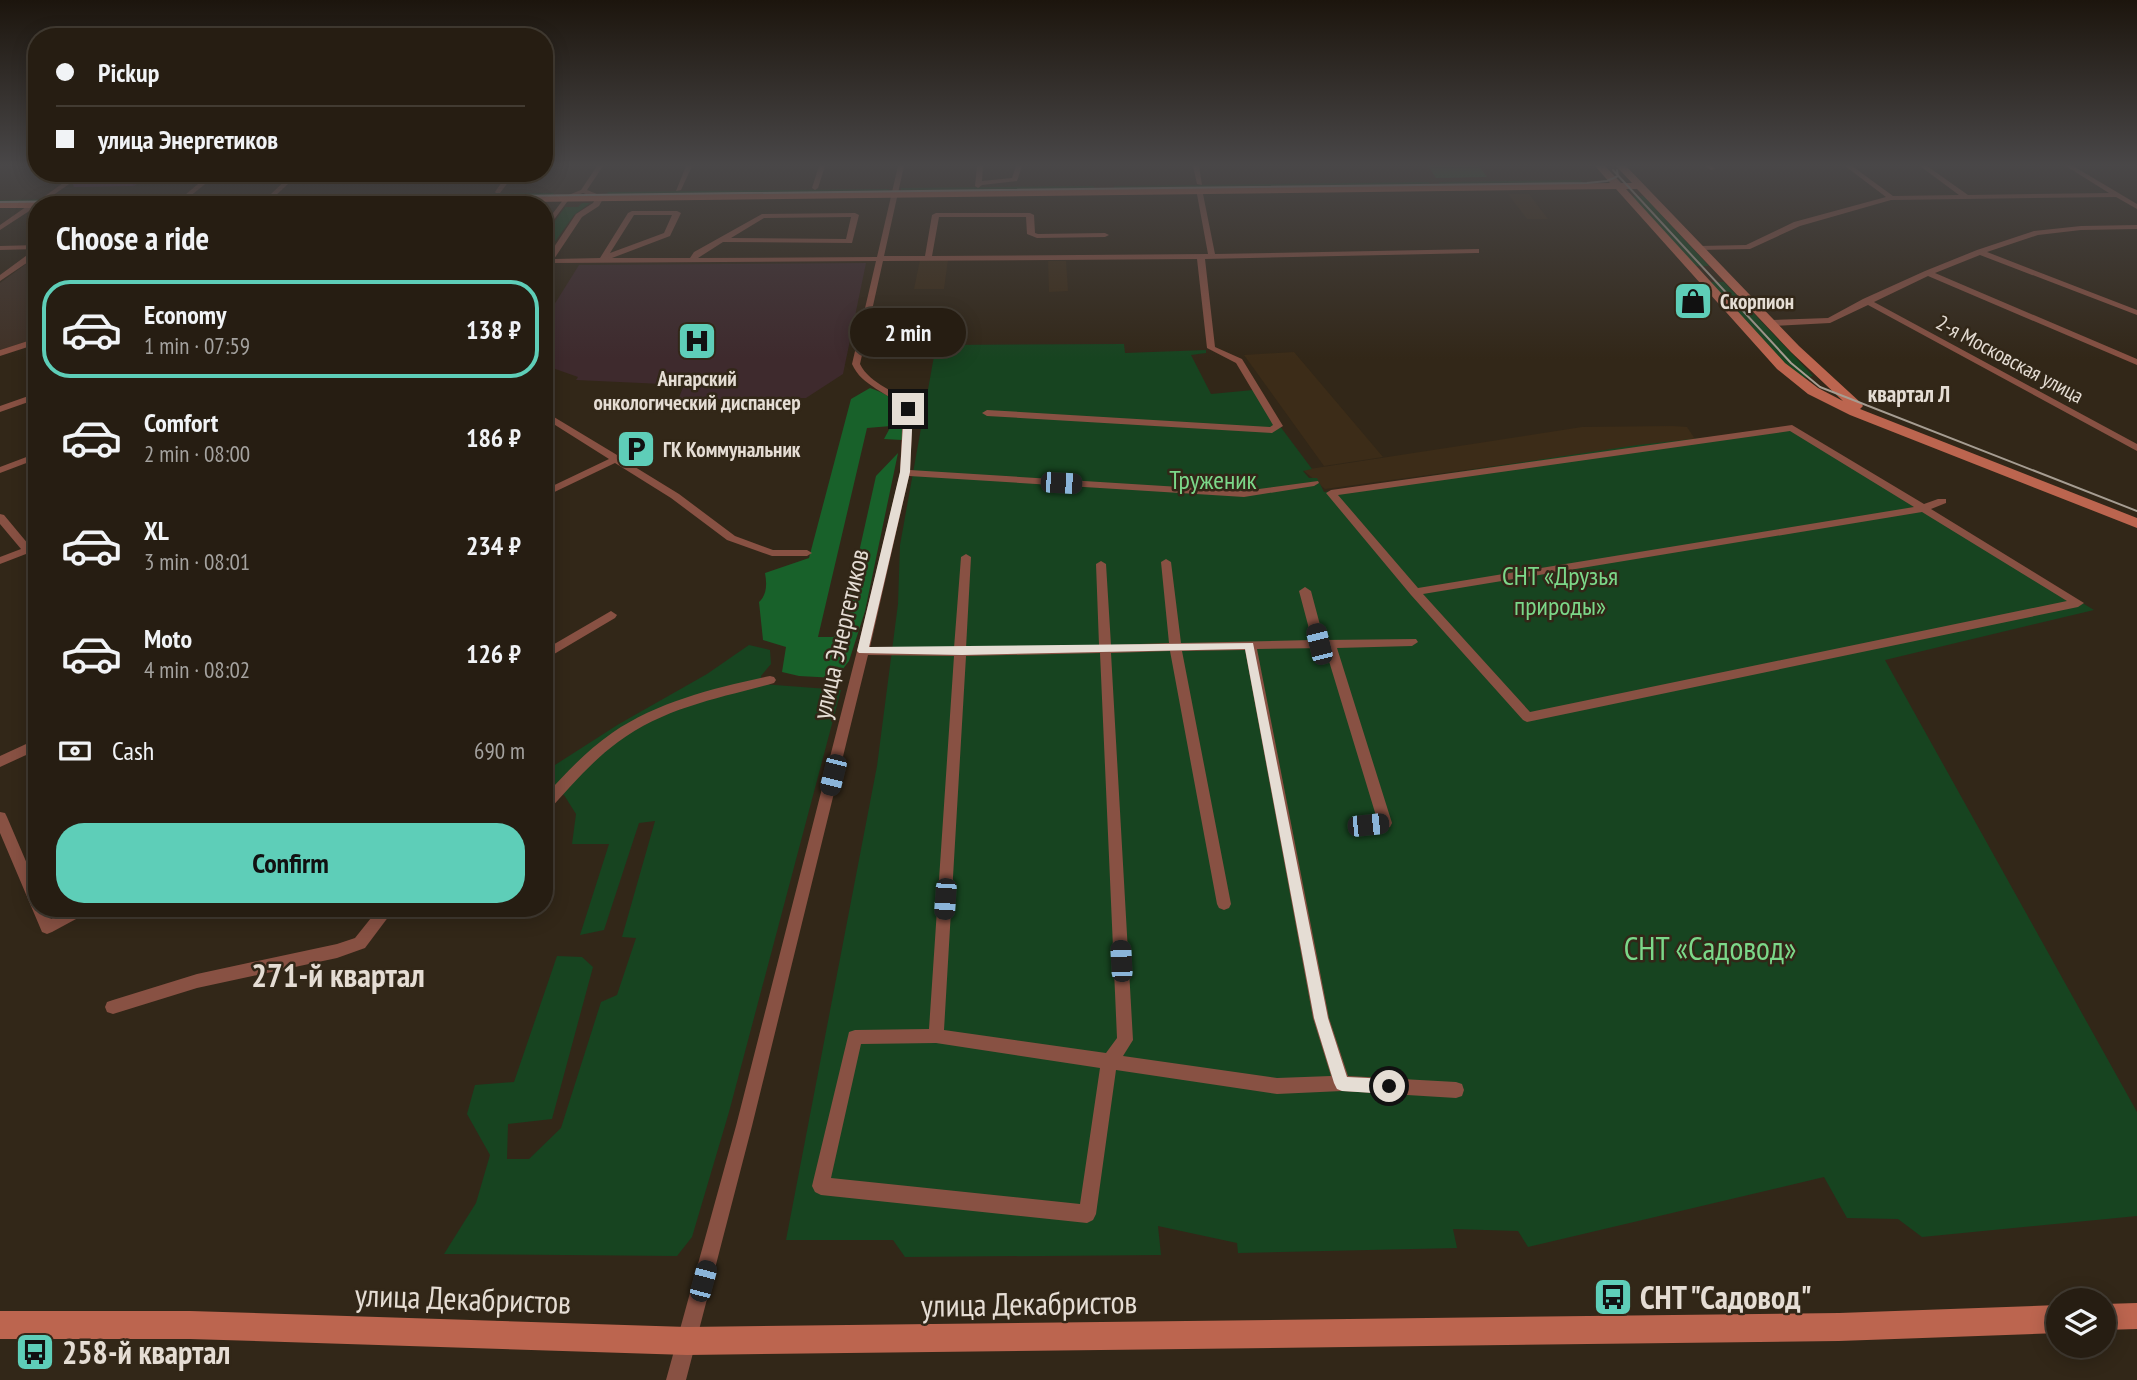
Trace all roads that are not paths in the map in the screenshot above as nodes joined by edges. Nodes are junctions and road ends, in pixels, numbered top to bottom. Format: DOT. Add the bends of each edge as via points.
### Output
graph roads {
  1 [pos="569,230"];
  2 [pos="621,230"];
  3 [pos="669,230"];
  4 [pos="738,230"];
  5 [pos="851,230"];
  6 [pos="887,230"];
  7 [pos="933,230"];
  8 [pos="1031,230"];
  9 [pos="1207,230"];
  10 [pos="1659,230"];
  11 [pos="1682,230"];
  12 [pos="1783,230"];
  13 [pos="2074,230"];
  14 [pos="1105,235"];
  15 [pos="722,240"];
  16 [pos="0,248"];
  17 [pos="1699,248"];
  18 [pos="28,249"];
  19 [pos="1476,251"];
  20 [pos="1980,252"];
  21 [pos="553,253"];
  22 [pos="28,256"];
  23 [pos="1212,256"];
  24 [pos="1201,257"];
  25 [pos="881,258"];
  26 [pos="928,258"];
  27 [pos="603,259"];
  28 [pos="693,259"];
  29 [pos="553,263"];
  30 [pos="1928,273"];
  31 [pos="0,279"];
  32 [pos="1866,301"];
  33 [pos="2137,313"];
  34 [pos="1771,323"];
  35 [pos="28,344"];
  36 [pos="0,353"];
  37 [pos="2137,362"];
  38 [pos="1811,365"];
  39 [pos="1790,374"];
  40 [pos="28,399"];
  41 [pos="0,409"];
  42 [pos="987,413"];
  43 [pos="553,419"];
  44 [pos="1886,424"];
  45 [pos="2137,448"];
  46 [pos="618,458"];
  47 [pos="28,459"];
  48 [pos="0,470"];
  49 [pos="905,472"];
  50 [pos="1314,483"];
  51 [pos="553,490"];
  52 [pos="1942,501"];
  53 [pos="1921,509"];
  54 [pos="0,517"];
  55 [pos="2137,523"];
  56 [pos="28,544"];
  57 [pos="28,550"];
  58 [pos="807,553"];
  59 [pos="966,557"];
  60 [pos="0,561"];
  61 [pos="1166,562"];
  62 [pos="1101,564"];
  63 [pos="1305,591"];
  64 [pos="1415,593"];
  65 [pos="611,615"];
  66 [pos="1412,642"];
  67 [pos="1325,644"];
  68 [pos="1175,646"];
  69 [pos="1250,646"];
  70 [pos="1105,648"];
  71 [pos="553,650"];
  72 [pos="863,651"];
  73 [pos="962,652"];
  74 [pos="770,680"];
  75 [pos="28,748"];
  76 [pos="0,762"];
  77 [pos="553,796"];
  78 [pos="0,818"];
  79 [pos="1368,825"];
  80 [pos="28,883"];
  81 [pos="1224,904"];
  82 [pos="42,917"];
  83 [pos="67,917"];
  84 [pos="381,917"];
  85 [pos="113,1007"];
  86 [pos="936,1036"];
  87 [pos="1109,1063"];
  88 [pos="1342,1083"];
  89 [pos="1456,1090"];
  90 [pos="2137,1316"];
  91 [pos="2116,1317"];
  92 [pos="2046,1319"];
  93 [pos="0,1325"];
  94 [pos="687,1341"];
  95 [pos="676,1380"];
  1 -- 21 [label="street"];
  2 -- 27 [label="street"];
  3 -- 27 [label="street"];
  4 -- 15 [label="street"];
  5 -- 15 [label="street" via="849,241"];
  6 -- 25 [label="street, улица Энергетиков"];
  7 -- 26 [label="street"];
  8 -- 14 [label="street" via="1037,236"];
  9 -- 23 [label="street"];
  10 -- 39 [label="street"];
  11 -- 17 [label="street"];
  12 -- 17 [label="street" via="1747,247"];
  13 -- 20 [label="street" via="2044,232"];
  15 -- 28 [label="street"];
  16 -- 18 [label="street"];
  17 -- 34 [label="street"];
  19 -- 23 [label="street"];
  20 -- 30 [label="street"];
  20 -- 33 [label="street"];
  22 -- 31 [label="street"];
  23 -- 24 [label="street"];
  24 -- 26 [label="street"];
  24 -- 42 [label="street" via="1211,348 1238,361 1278,426 1272,430"];
  25 -- 26 [label="street"];
  25 -- 28 [label="street"];
  25 -- 49 [label="street, улица Энергетиков" via="856,364 862,376 892,391 908,409"];
  27 -- 28 [label="street"];
  27 -- 29 [label="street"];
  30 -- 32 [label="street"];
  30 -- 37 [label="street"];
  32 -- 34 [label="street" via="1829,320"];
  32 -- 45 [label="street, 2-я Московская улица"];
  34 -- 38 [label="street"];
  35 -- 36 [label="street"];
  38 -- 39 [label="street" via="1817,375 1814,380"];
  38 -- 44 [label="street" via="1857,407"];
  39 -- 44 [label="street" via="1839,405"];
  40 -- 41 [label="street"];
  43 -- 46 [label="street"];
  44 -- 55 [label="street"];
  46 -- 51 [label="street"];
  46 -- 58 [label="street" via="731,538 772,553"];
  47 -- 48 [label="street"];
  49 -- 50 [label="street" via="1244,494"];
  49 -- 72 [label="street, улица Энергетиков"];
  52 -- 53 [label="street"];
  53 -- 64 [label="street"];
  53 -- 64 [label="street" via="1792,428 1331,493"];
  53 -- 64 [label="street" via="2078,603 1527,717"];
  54 -- 56 [label="street"];
  57 -- 60 [label="street"];
  59 -- 73 [label="street"];
  61 -- 68 [label="street"];
  62 -- 70 [label="street"];
  63 -- 67 [label="street"];
  65 -- 71 [label="street"];
  66 -- 67 [label="street"];
  67 -- 69 [label="street"];
  67 -- 79 [label="street" via="1385,823"];
  68 -- 69 [label="street"];
  68 -- 70 [label="street"];
  68 -- 81 [label="street"];
  69 -- 88 [label="street" via="1321,1018"];
  70 -- 73 [label="street"];
  70 -- 87 [label="street" via="1125,1040"];
  72 -- 73 [label="street"];
  72 -- 94 [label="street, улица Энергетиков"];
  73 -- 86 [label="street"];
  74 -- 77 [label="street" via="714,692 640,722 598,751"];
  75 -- 76 [label="street"];
  78 -- 80 [label="street"];
  82 -- 83 [label="street" via="47,928"];
  84 -- 85 [label="street" via="359,943 337,951 208,979"];
  86 -- 87 [label="street"];
  86 -- 87 [label="street" via="855,1037 821,1185 1087,1214"];
  87 -- 88 [label="street" via="1278,1086"];
  88 -- 89 [label="street"];
  90 -- 91 [label="street"];
  92 -- 94 [label="street, улица Декабристов" via="1825,1327"];
  93 -- 94 [label="street, улица Декабристов" via="190,1325"];
  94 -- 95 [label="street, улица Энергетиков"];
}
